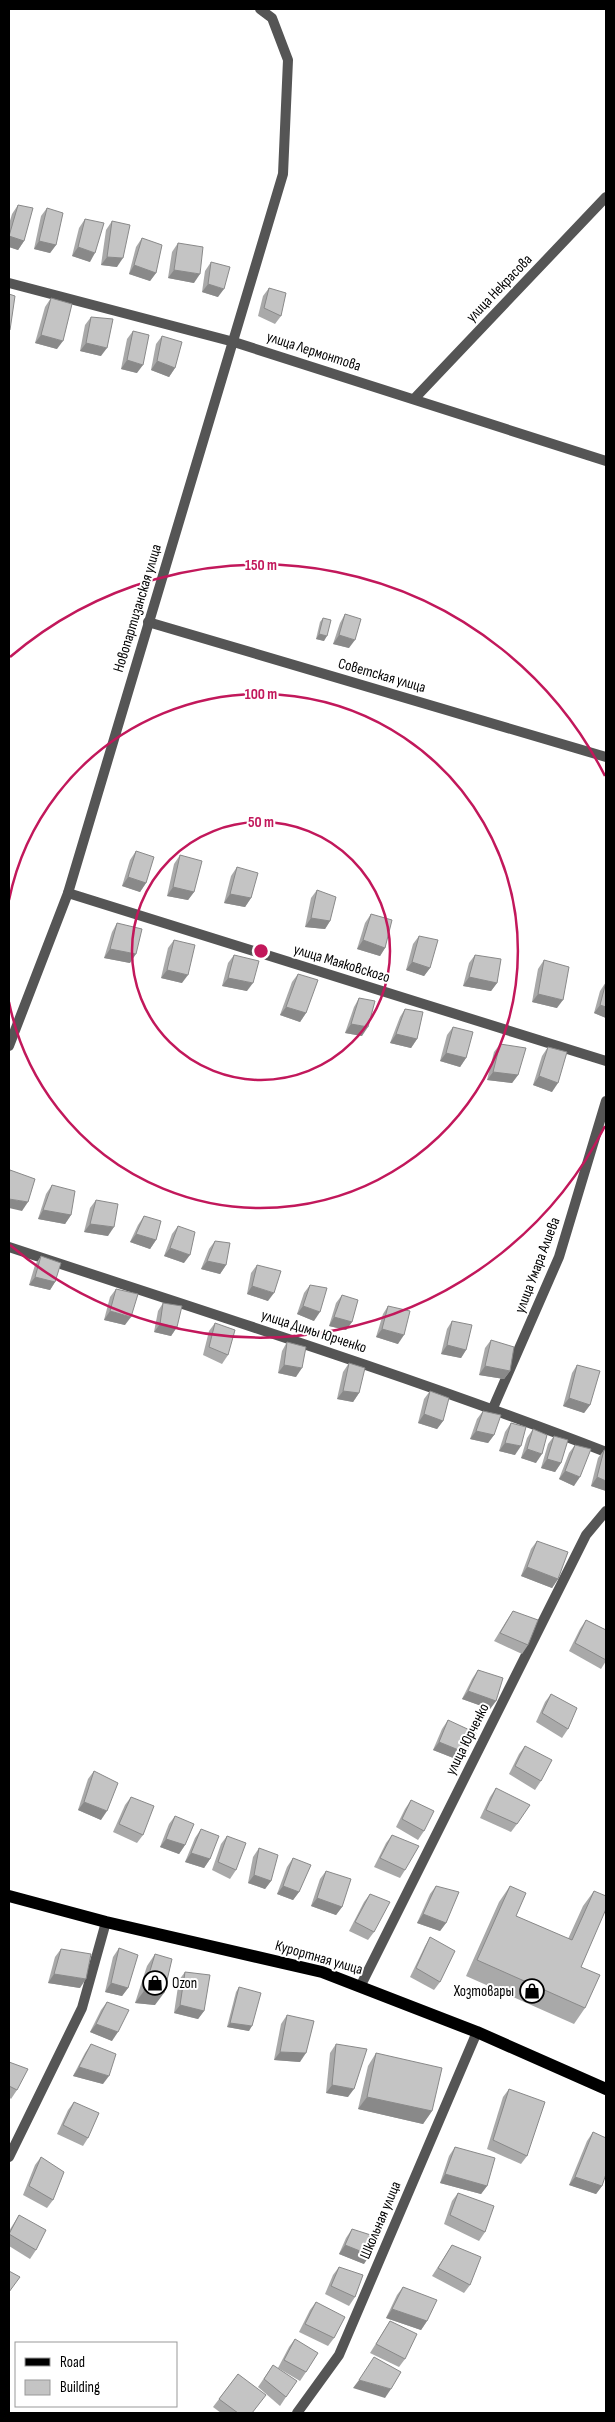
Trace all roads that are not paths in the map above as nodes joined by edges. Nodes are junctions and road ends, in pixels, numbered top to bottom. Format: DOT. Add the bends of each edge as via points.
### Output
graph roads {
  1 [pos="260,9"];
  2 [pos="606,197"];
  3 [pos="9,283"];
  4 [pos="234,342"];
  5 [pos="414,399"];
  6 [pos="606,460"];
  7 [pos="148,622"];
  8 [pos="606,757"];
  9 [pos="68,893"];
  10 [pos="9,1046"];
  11 [pos="606,1061"];
  12 [pos="606,1101"];
  13 [pos="9,1247"];
  14 [pos="493,1408"];
  15 [pos="606,1452"];
  16 [pos="606,1511"];
  17 [pos="9,1896"];
  18 [pos="106,1922"];
  19 [pos="361,1985"];
  20 [pos="477,2032"];
  21 [pos="606,2089"];
  22 [pos="9,2157"];
  23 [pos="297,2413"];
  1 -- 4 [label="street, Новопартизанская улица" via="272,18 288,60 282,174"];
  2 -- 5 [label="street, улица Некрасова"];
  3 -- 4 [label="street, улица Лермонтова"];
  4 -- 5 [label="street, улица Лермонтова"];
  4 -- 7 [label="street, Новопартизанская улица"];
  5 -- 6 [label="street, улица Лермонтова"];
  7 -- 8 [label="street, Советская улица"];
  7 -- 9 [label="street, Новопартизанская улица"];
  9 -- 10 [label="street, Новопартизанская улица"];
  9 -- 11 [label="street, улица Маяковского"];
  12 -- 14 [label="street, улица Умара Алиева" via="559,1257"];
  13 -- 14 [label="street, улица Димы Юрченко"];
  14 -- 15 [label="street, улица Димы Юрченко"];
  16 -- 19 [label="street, улица Юрченко" via="586,1535"];
  17 -- 18 [label="main road, Курортная улица"];
  18 -- 19 [label="main road, Курортная улица" via="322,1972"];
  18 -- 22 [label="street" via="82,2008"];
  19 -- 20 [label="main road, Курортная улица"];
  20 -- 21 [label="main road, Курортная улица"];
  20 -- 23 [label="street, Школьная улица" via="339,2355"];
}
